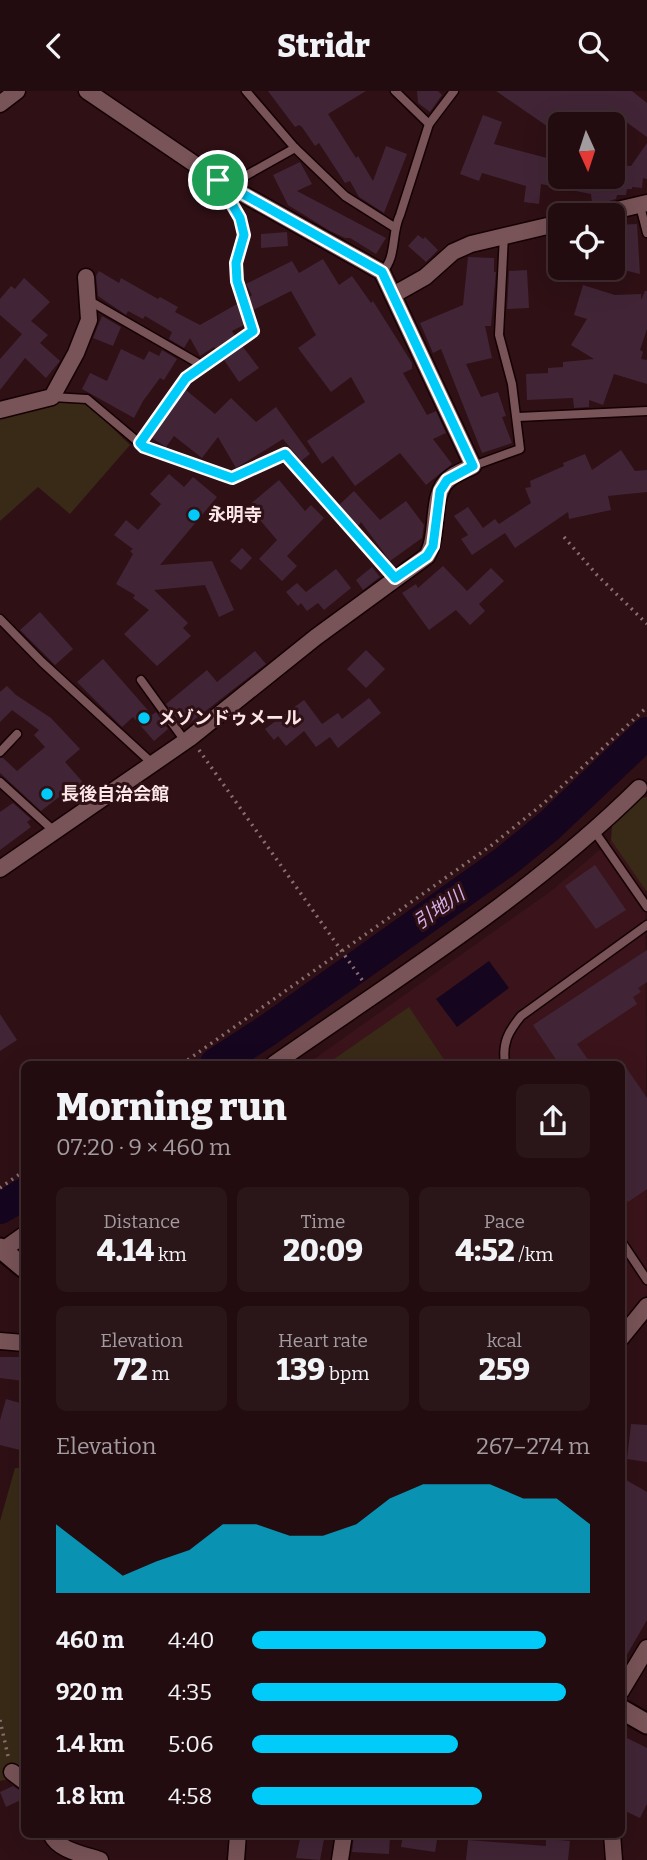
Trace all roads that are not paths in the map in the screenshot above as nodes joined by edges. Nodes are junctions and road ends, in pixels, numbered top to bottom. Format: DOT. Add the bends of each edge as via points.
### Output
graph roads {
  1 [pos="17,91"];
  2 [pos="88,91"];
  3 [pos="246,91"];
  4 [pos="396,91"];
  5 [pos="454,91"];
  6 [pos="0,104"];
  7 [pos="429,124"];
  8 [pos="295,148"];
  9 [pos="224,183"];
  10 [pos="643,204"];
  11 [pos="625,208"];
  12 [pos="548,226"];
  13 [pos="394,227"];
  14 [pos="647,233"];
  15 [pos="504,235"];
  16 [pos="382,272"];
  17 [pos="86,277"];
  18 [pos="393,295"];
  19 [pos="88,300"];
  20 [pos="203,366"];
  21 [pos="52,397"];
  22 [pos="0,409"];
  23 [pos="647,411"];
  24 [pos="518,417"];
  25 [pos="140,443"];
  26 [pos="473,466"];
  27 [pos="395,578"];
  28 [pos="0,619"];
  29 [pos="141,680"];
  30 [pos="17,734"];
  31 [pos="191,744"];
  32 [pos="0,752"];
  33 [pos="153,764"];
  34 [pos="0,782"];
  35 [pos="639,788"];
  36 [pos="54,831"];
  37 [pos="595,832"];
  38 [pos="0,869"];
  39 [pos="647,907"];
  40 [pos="647,925"];
  41 [pos="278,1061"];
  42 [pos="505,1061"];
  43 [pos="21,1237"];
  44 [pos="625,1247"];
  45 [pos="1,1250"];
  46 [pos="21,1266"];
  47 [pos="647,1280"];
  48 [pos="647,1306"];
  49 [pos="625,1333"];
  50 [pos="0,1341"];
  51 [pos="21,1343"];
  52 [pos="647,1649"];
  53 [pos="625,1685"];
  54 [pos="625,1711"];
  55 [pos="647,1724"];
  56 [pos="53,1838"];
  57 [pos="237,1838"];
  58 [pos="343,1838"];
  59 [pos="612,1838"];
  60 [pos="100,1860"];
  61 [pos="236,1860"];
  62 [pos="340,1860"];
  63 [pos="614,1860"];
  1 -- 6 [label="street"];
  2 -- 9 [label="street"];
  3 -- 8 [label="lane"];
  4 -- 7 [label="lane"];
  5 -- 7 [label="lane"];
  7 -- 13 [label="lane"];
  8 -- 9 [label="lane"];
  8 -- 13 [label="lane" via="345,196"];
  9 -- 16 [label="street"];
  9 -- 20 [label="lane" via="244,235 236,263 237,281 253,331"];
  10 -- 11 [label="street"];
  10 -- 14 [label="lane"];
  12 -- 15 [label="street"];
  13 -- 16 [label="lane" via="389,265"];
  15 -- 18 [label="street" via="453,252 425,277"];
  15 -- 24 [label="lane" via="499,335"];
  16 -- 18 [label="street"];
  17 -- 19 [label="street"];
  18 -- 26 [label="street"];
  19 -- 20 [label="lane"];
  19 -- 21 [label="street" via="89,320"];
  20 -- 25 [label="lane" via="186,378"];
  21 -- 22 [label="street"];
  21 -- 25 [label="lane" via="87,399"];
  23 -- 24 [label="lane"];
  24 -- 26 [label="lane" via="520,449"];
  25 -- 27 [label="lane" via="232,478 285,454"];
  26 -- 27 [label="street" via="447,480 440,491 433,546 427,556"];
  27 -- 31 [label="street"];
  28 -- 33 [label="lane"];
  29 -- 31 [label="lane"];
  30 -- 32 [label="lane"];
  31 -- 33 [label="street"];
  33 -- 36 [label="street"];
  34 -- 36 [label="lane"];
  35 -- 37 [label="street"];
  36 -- 38 [label="street"];
  37 -- 39 [label="lane"];
  37 -- 41 [label="street"];
  40 -- 42 [label="lane" via="521,1016 509,1032"];
  43 -- 45 [label="street"];
  44 -- 47 [label="lane"];
  45 -- 46 [label="street"];
  48 -- 49 [label="street"];
  50 -- 51 [label="street"];
  52 -- 53 [label="street"];
  54 -- 55 [label="street"];
  56 -- 60 [label="street" via="65,1848"];
  57 -- 61 [label="street"];
  58 -- 62 [label="street"];
  59 -- 63 [label="street"];
}
